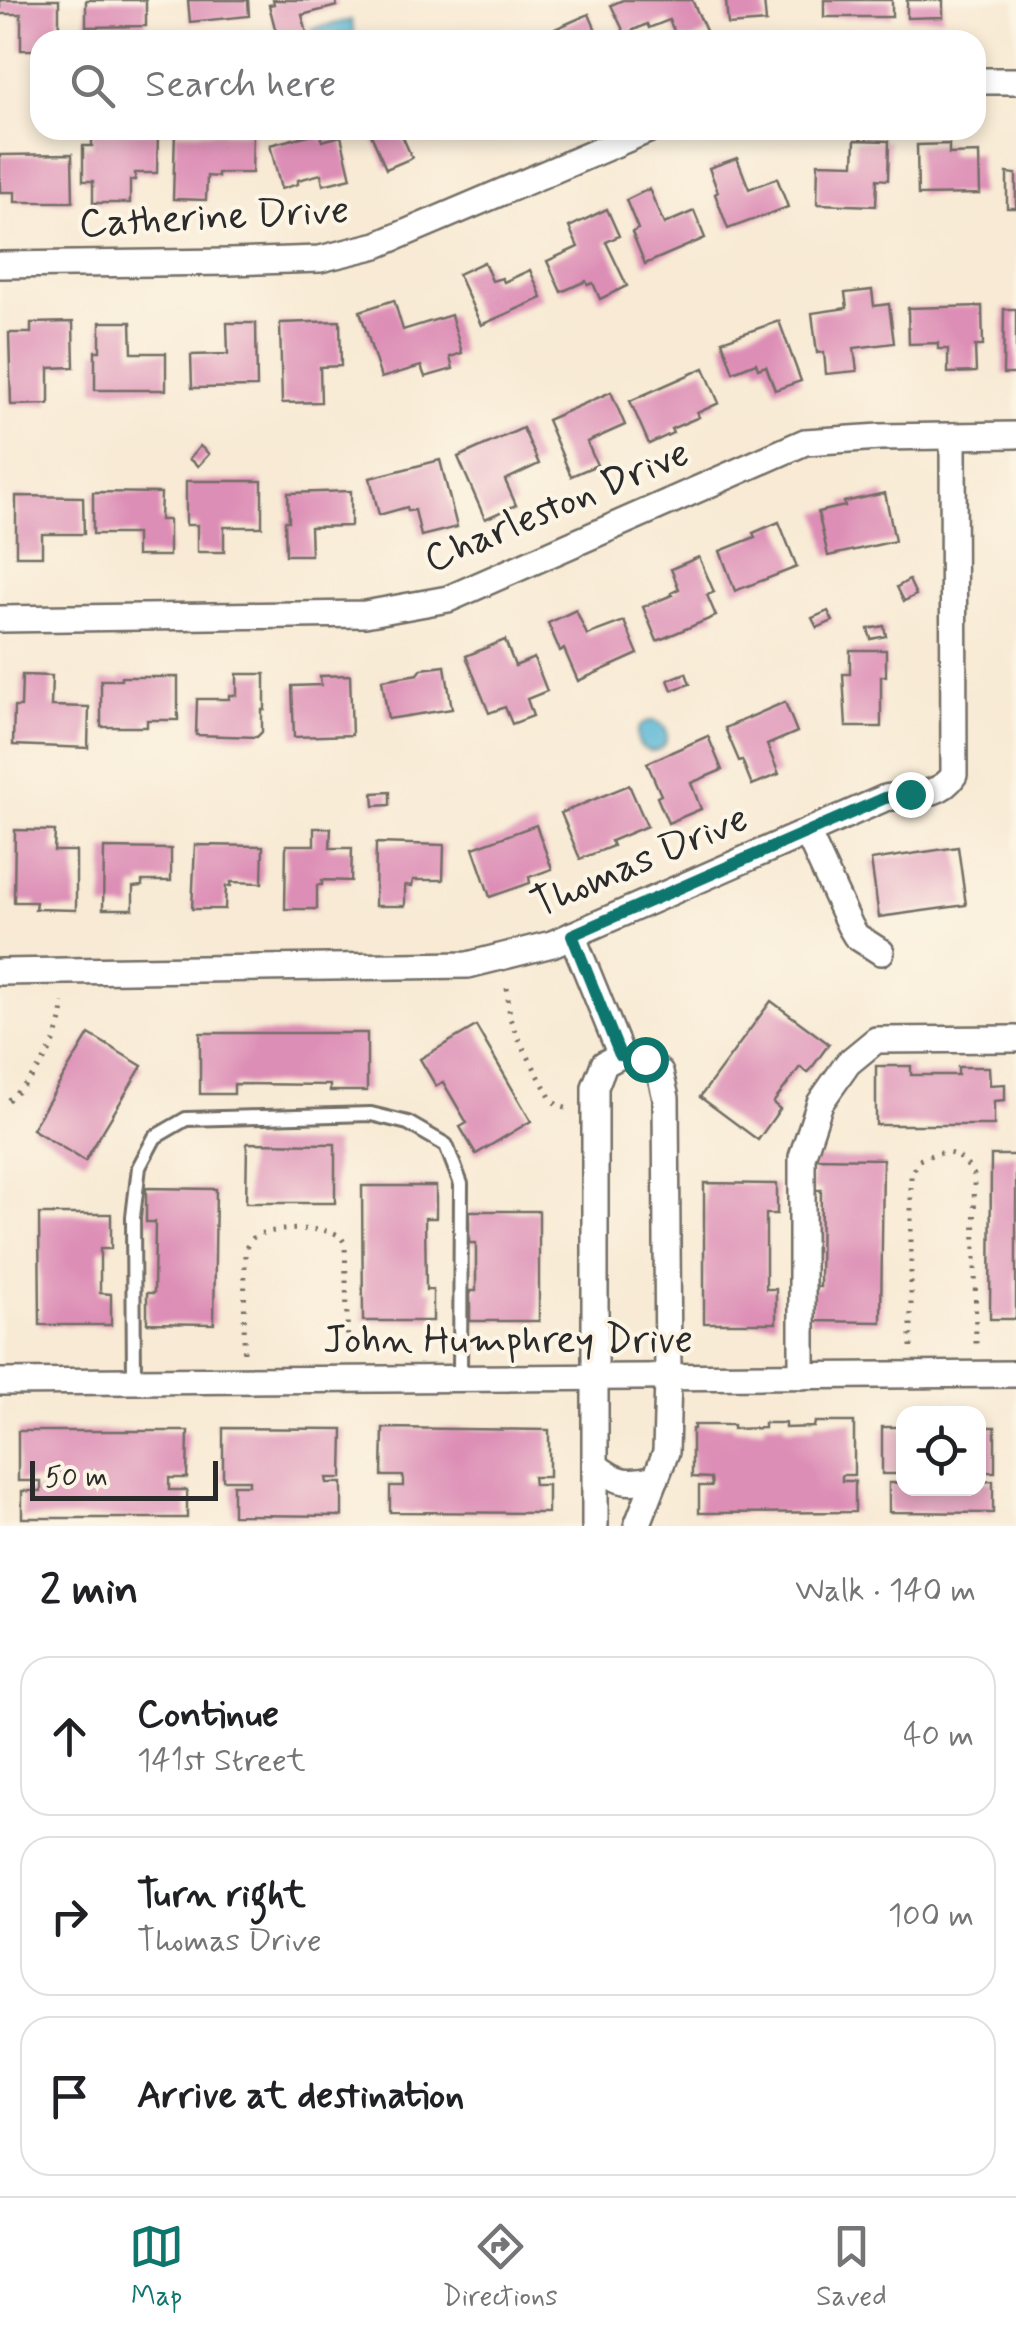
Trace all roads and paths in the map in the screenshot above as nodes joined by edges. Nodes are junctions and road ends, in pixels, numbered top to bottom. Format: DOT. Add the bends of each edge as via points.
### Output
graph roads {
  1 [pos="986,81"];
  2 [pos="1016,81"];
  3 [pos="625,140"];
  4 [pos="0,265"];
  5 [pos="1016,435"];
  6 [pos="953,436"];
  7 [pos="0,619"];
  8 [pos="806,832"];
  9 [pos="572,935"];
  10 [pos="881,952"];
  11 [pos="0,972"];
  12 [pos="507,988"];
  13 [pos="63,1002"];
  14 [pos="1016,1039"];
  15 [pos="620,1055"];
  16 [pos="8,1100"];
  17 [pos="569,1109"];
  18 [pos="912,1346"];
  19 [pos="976,1346"];
  20 [pos="244,1352"];
  21 [pos="348,1352"];
  22 [pos="1016,1374"];
  23 [pos="802,1376"];
  24 [pos="596,1377"];
  25 [pos="668,1377"];
  26 [pos="460,1378"];
  27 [pos="134,1381"];
  28 [pos="0,1382"];
  29 [pos="596,1466"];
  30 [pos="656,1478"];
  31 [pos="596,1526"];
  32 [pos="637,1526"];
  1 -- 2 [label="street"];
  3 -- 4 [label="street, Catherine Drive" via="378,246 336,256"];
  5 -- 6 [label="street, Charleston Drive"];
  6 -- 7 [label="street, Charleston Drive" via="806,442 448,599 365,614"];
  6 -- 8 [label="street, Thomas Drive" via="954,775 933,792 885,798"];
  8 -- 9 [label="street, Thomas Drive"];
  8 -- 10 [label="street" via="856,936"];
  9 -- 11 [label="street, Thomas Drive" via="468,965"];
  9 -- 15 [label="street"];
  12 -- 17 [label="path" via="516,1034 551,1099"];
  13 -- 16 [label="path" via="62,1022 42,1063"];
  14 -- 23 [label="street" via="876,1040 848,1063 820,1103 802,1157"];
  15 -- 24 [label="street" via="604,1064 595,1087"];
  15 -- 25 [label="street" via="645,1059 660,1074 666,1098"];
  18 -- 19 [label="path" via="911,1176 919,1160 936,1152 952,1153 974,1175"];
  20 -- 21 [label="path" via="245,1250 266,1231 312,1230 338,1234 345,1244"];
  22 -- 23 [label="street, John Humphrey Drive"];
  23 -- 25 [label="street, John Humphrey Drive"];
  24 -- 25 [label="street, John Humphrey Drive"];
  24 -- 26 [label="street, John Humphrey Drive"];
  24 -- 29 [label="street"];
  25 -- 30 [label="street" via="666,1452"];
  26 -- 27 [label="street, John Humphrey Drive"];
  26 -- 27 [label="lane" via="461,1184 446,1145 408,1123 372,1114 186,1119 155,1137 139,1167 133,1217"];
  27 -- 28 [label="street, John Humphrey Drive"];
  29 -- 30 [label="street" via="614,1480"];
  29 -- 31 [label="street"];
  30 -- 32 [label="street"];
}
